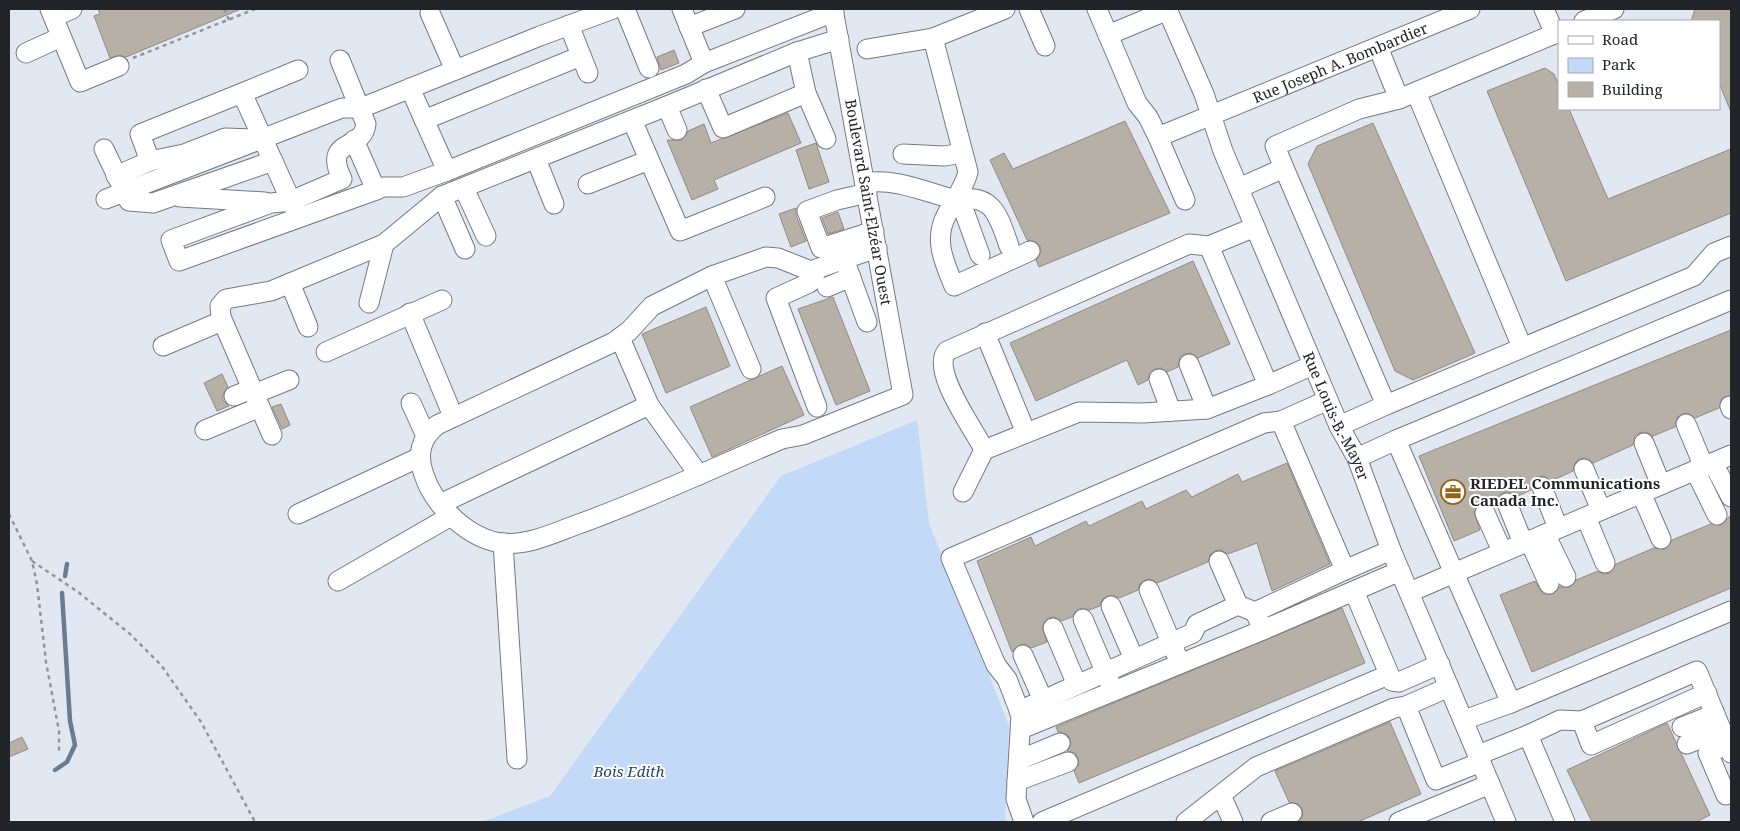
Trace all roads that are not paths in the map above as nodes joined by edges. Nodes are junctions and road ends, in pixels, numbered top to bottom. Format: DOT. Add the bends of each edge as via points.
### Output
graph roads {
  1 [pos="72,9"];
  2 [pos="613,9"];
  3 [pos="625,9"];
  4 [pos="682,9"];
  5 [pos="735,9"];
  6 [pos="1005,9"];
  7 [pos="1028,9"];
  8 [pos="1097,9"];
  9 [pos="1168,9"];
  10 [pos="1470,9"];
  11 [pos="1544,9"];
  12 [pos="1614,9"];
  13 [pos="833,11"];
  14 [pos="52,13"];
  15 [pos="430,13"];
  16 [pos="1586,20"];
  17 [pos="569,25"];
  18 [pos="690,27"];
  19 [pos="1557,33"];
  20 [pos="1108,35"];
  21 [pos="62,37"];
  22 [pos="933,38"];
  23 [pos="839,39"];
  24 [pos="1045,46"];
  25 [pos="1378,47"];
  26 [pos="868,49"];
  27 [pos="797,52"];
  28 [pos="26,53"];
  29 [pos="340,60"];
  30 [pos="125,63"];
  31 [pos="704,63"];
  32 [pos="649,68"];
  33 [pos="298,70"];
  34 [pos="455,70"];
  35 [pos="410,88"];
  36 [pos="706,89"];
  37 [pos="1416,92"];
  38 [pos="242,93"];
  39 [pos="806,93"];
  40 [pos="1399,99"];
  41 [pos="667,106"];
  42 [pos="361,108"];
  43 [pos="1210,115"];
  44 [pos="424,120"];
  45 [pos="632,120"];
  46 [pos="677,130"];
  47 [pos="1158,137"];
  48 [pos="262,139"];
  49 [pos="826,139"];
  50 [pos="354,140"];
  51 [pos="104,149"];
  52 [pos="963,153"];
  53 [pos="903,154"];
  54 [pos="536,158"];
  55 [pos="649,160"];
  56 [pos="150,161"];
  57 [pos="273,161"];
  58 [pos="1284,168"];
  59 [pos="447,171"];
  60 [pos="342,179"];
  61 [pos="120,184"];
  62 [pos="588,184"];
  63 [pos="464,188"];
  64 [pos="866,188"];
  65 [pos="1238,188"];
  66 [pos="376,190"];
  67 [pos="170,196"];
  68 [pos="442,196"];
  69 [pos="765,197"];
  70 [pos="106,199"];
  71 [pos="352,199"];
  72 [pos="956,200"];
  73 [pos="1185,200"];
  74 [pos="291,201"];
  75 [pos="271,202"];
  76 [pos="554,204"];
  77 [pos="299,218"];
  78 [pos="1255,227"];
  79 [pos="486,236"];
  80 [pos="875,240"];
  81 [pos="384,244"];
  82 [pos="1010,246"];
  83 [pos="1209,246"];
  84 [pos="1731,246"];
  85 [pos="465,249"];
  86 [pos="980,254"];
  87 [pos="1032,257"];
  88 [pos="844,259"];
  89 [pos="816,270"];
  90 [pos="712,276"];
  91 [pos="851,277"];
  92 [pos="290,283"];
  93 [pos="826,287"];
  94 [pos="442,300"];
  95 [pos="1731,300"];
  96 [pos="369,303"];
  97 [pos="410,313"];
  98 [pos="222,321"];
  99 [pos="867,322"];
  100 [pos="308,327"];
  101 [pos="985,333"];
  102 [pos="620,338"];
  103 [pos="163,346"];
  104 [pos="1522,347"];
  105 [pos="326,352"];
  106 [pos="1194,364"];
  107 [pos="1313,365"];
  108 [pos="751,369"];
  109 [pos="1159,379"];
  110 [pos="289,380"];
  111 [pos="1268,385"];
  112 [pos="246,390"];
  113 [pos="1328,400"];
  114 [pos="411,404"];
  115 [pos="648,405"];
  116 [pos="1386,405"];
  117 [pos="817,407"];
  118 [pos="1212,407"];
  119 [pos="1171,412"];
  120 [pos="453,416"];
  121 [pos="1281,421"];
  122 [pos="1686,424"];
  123 [pos="1339,426"];
  124 [pos="205,430"];
  125 [pos="1026,433"];
  126 [pos="272,435"];
  127 [pos="426,436"];
  128 [pos="1396,440"];
  129 [pos="1644,443"];
  130 [pos="984,450"];
  131 [pos="1731,455"];
  132 [pos="420,456"];
  133 [pos="1357,458"];
  134 [pos="1704,467"];
  135 [pos="1584,469"];
  136 [pos="705,473"];
  137 [pos="1661,484"];
  138 [pos="1542,487"];
  139 [pos="963,492"];
  140 [pos="1641,493"];
  141 [pos="1731,498"];
  142 [pos="1507,503"];
  143 [pos="446,510"];
  144 [pos="1485,513"];
  145 [pos="1594,513"];
  146 [pos="298,514"];
  147 [pos="1717,515"];
  148 [pos="1539,536"];
  149 [pos="1661,539"];
  150 [pos="503,543"];
  151 [pos="1391,550"];
  152 [pos="1502,551"];
  153 [pos="1219,561"];
  154 [pos="1605,563"];
  155 [pos="1345,570"];
  156 [pos="1400,571"];
  157 [pos="1454,573"];
  158 [pos="1558,581"];
  159 [pos="338,582"];
  160 [pos="1149,590"];
  161 [pos="1354,591"];
  162 [pos="1410,592"];
  163 [pos="1111,606"];
  164 [pos="1247,609"];
  165 [pos="1731,610"];
  166 [pos="1084,619"];
  167 [pos="1053,628"];
  168 [pos="1263,630"];
  169 [pos="1171,642"];
  170 [pos="1023,655"];
  171 [pos="1134,659"];
  172 [pos="1180,664"];
  173 [pos="1440,664"];
  174 [pos="1105,672"];
  175 [pos="1388,675"];
  176 [pos="1077,685"];
  177 [pos="1449,687"];
  178 [pos="1113,691"];
  179 [pos="1707,693"];
  180 [pos="1043,700"];
  181 [pos="1510,703"];
  182 [pos="1406,706"];
  183 [pos="1020,720"];
  184 [pos="1464,720"];
  185 [pos="1582,721"];
  186 [pos="1528,735"];
  187 [pos="1724,735"];
  188 [pos="1685,736"];
  189 [pos="1060,743"];
  190 [pos="1480,758"];
  191 [pos="517,759"];
  192 [pos="1019,760"];
  193 [pos="1068,762"];
  194 [pos="1017,781"];
  195 [pos="1490,784"];
  196 [pos="1731,793"];
  197 [pos="1221,795"];
  198 [pos="1292,813"];
  199 [pos="1024,822"];
  200 [pos="1042,822"];
  201 [pos="1186,822"];
  202 [pos="1232,822"];
  203 [pos="1271,822"];
  204 [pos="1399,822"];
  205 [pos="1506,822"];
  206 [pos="1564,822"];
  1 -- 14 [label="street"];
  2 -- 17 [label="street"];
  3 -- 32 [label="street"];
  4 -- 18 [label="street"];
  5 -- 18 [label="street"];
  6 -- 22 [label="street"];
  7 -- 24 [label="street"];
  8 -- 20 [label="street"];
  9 -- 20 [label="street"];
  9 -- 43 [label="street, Rue Louis-B.-Mayer"];
  10 -- 25 [label="street, Rue Joseph A. Bombardier"];
  11 -- 19 [label="street"];
  12 -- 16 [label="street"];
  13 -- 23 [label="street, Boulevard Saint-Elzéar Ouest"];
  13 -- 31 [label="street"];
  14 -- 21 [label="street"];
  15 -- 34 [label="street"];
  17 -- 34 [label="street"];
  17 -- 44 [label="street" via="585,65"];
  18 -- 31 [label="street"];
  19 -- 37 [label="street"];
  20 -- 47 [label="street" via="1137,102"];
  21 -- 28 [label="street"];
  21 -- 30 [label="street" via="80,82"];
  22 -- 26 [label="street"];
  22 -- 52 [label="street"];
  23 -- 27 [label="street"];
  23 -- 64 [label="street, Boulevard Saint-Elzéar Ouest"];
  25 -- 40 [label="street"];
  25 -- 43 [label="street, Rue Joseph A. Bombardier"];
  27 -- 36 [label="street"];
  27 -- 39 [label="street"];
  29 -- 42 [label="street"];
  31 -- 59 [label="street" via="686,74"];
  33 -- 38 [label="street"];
  34 -- 35 [label="street"];
  35 -- 42 [label="street"];
  35 -- 44 [label="street"];
  36 -- 39 [label="street" via="723,128"];
  36 -- 41 [label="street"];
  37 -- 40 [label="street"];
  37 -- 104 [label="street"];
  38 -- 48 [label="street"];
  38 -- 56 [label="street" via="140,134"];
  39 -- 49 [label="street"];
  40 -- 58 [label="street" via="1359,109 1275,146"];
  41 -- 45 [label="street"];
  41 -- 46 [label="street"];
  42 -- 48 [label="street" via="342,108"];
  42 -- 50 [label="street" via="366,129"];
  43 -- 47 [label="street, Rue Joseph A. Bombardier"];
  43 -- 65 [label="street, Rue Louis-B.-Mayer"];
  44 -- 59 [label="street"];
  45 -- 54 [label="street"];
  45 -- 55 [label="street"];
  47 -- 73 [label="street"];
  48 -- 56 [label="street" via="225,138 184,154"];
  48 -- 57 [label="street"];
  48 -- 61 [label="street"];
  50 -- 60 [label="street" via="339,150 336,157"];
  50 -- 66 [label="street"];
  51 -- 61 [label="street"];
  52 -- 53 [label="street" via="944,156"];
  52 -- 72 [label="street" via="968,172 965,186"];
  54 -- 63 [label="street"];
  54 -- 76 [label="street"];
  55 -- 62 [label="street"];
  55 -- 69 [label="street" via="680,231"];
  56 -- 61 [label="street"];
  57 -- 67 [label="street"];
  57 -- 74 [label="street"];
  58 -- 65 [label="street"];
  58 -- 116 [label="street"];
  59 -- 66 [label="street" via="403,187"];
  60 -- 71 [label="street"];
  60 -- 74 [label="street"];
  61 -- 67 [label="street" via="129,202 153,203"];
  61 -- 70 [label="street"];
  63 -- 68 [label="street"];
  63 -- 79 [label="street"];
  64 -- 72 [label="street" via="876,181"];
  64 -- 80 [label="street, Boulevard Saint-Elzéar Ouest"];
  64 -- 80 [label="street" via="807,211 821,248"];
  65 -- 78 [label="street, Rue Louis-B.-Mayer"];
  66 -- 71 [label="street"];
  67 -- 75 [label="street"];
  68 -- 81 [label="street"];
  68 -- 85 [label="street"];
  71 -- 77 [label="street"];
  72 -- 82 [label="street" via="967,198 993,207"];
  72 -- 86 [label="street" via="963,208"];
  72 -- 87 [label="street" via="942,227 940,243 954,286 987,273 998,264"];
  74 -- 75 [label="street"];
  74 -- 77 [label="street"];
  75 -- 77 [label="street" via="171,240 178,261"];
  78 -- 83 [label="street"];
  78 -- 107 [label="street, Rue Louis-B.-Mayer"];
  80 -- 88 [label="street"];
  80 -- 136 [label="street, Boulevard Saint-Elzéar Ouest" via="903,395 803,435 782,439"];
  81 -- 92 [label="street"];
  81 -- 96 [label="street"];
  83 -- 101 [label="street" via="1188,244"];
  83 -- 111 [label="street"];
  84 -- 104 [label="street" via="1714,253 1694,276"];
  88 -- 89 [label="street"];
  88 -- 91 [label="street"];
  89 -- 90 [label="street" via="806,270 778,258 766,258"];
  89 -- 117 [label="street" via="809,283 776,298"];
  90 -- 102 [label="street" via="652,306"];
  90 -- 108 [label="street"];
  91 -- 93 [label="street"];
  91 -- 99 [label="street"];
  92 -- 98 [label="street" via="271,291 226,299 220,306"];
  92 -- 100 [label="street"];
  94 -- 97 [label="street"];
  95 -- 128 [label="street"];
  97 -- 105 [label="street"];
  97 -- 120 [label="street"];
  98 -- 103 [label="street"];
  98 -- 112 [label="street"];
  101 -- 125 [label="street"];
  101 -- 130 [label="street" via="950,348 943,357 946,376 957,404"];
  102 -- 115 [label="street"];
  102 -- 120 [label="street"];
  104 -- 116 [label="street"];
  106 -- 118 [label="street"];
  107 -- 111 [label="street"];
  107 -- 113 [label="street, Rue Louis-B.-Mayer"];
  109 -- 119 [label="street"];
  110 -- 112 [label="street"];
  111 -- 118 [label="street"];
  112 -- 124 [label="street"];
  112 -- 126 [label="street"];
  113 -- 121 [label="street"];
  113 -- 123 [label="street, Rue Louis-B.-Mayer"];
  114 -- 127 [label="street"];
  115 -- 136 [label="street"];
  115 -- 143 [label="street"];
  116 -- 123 [label="street"];
  118 -- 119 [label="street"];
  119 -- 125 [label="street" via="1080,412"];
  120 -- 127 [label="street"];
  121 -- 155 [label="street"];
  121 -- 183 [label="street" via="1264,423 951,558 996,665 1007,679"];
  122 -- 134 [label="street"];
  123 -- 133 [label="street, Rue Louis-B.-Mayer"];
  125 -- 130 [label="street"];
  127 -- 132 [label="street"];
  128 -- 133 [label="street"];
  128 -- 157 [label="street"];
  129 -- 137 [label="street"];
  130 -- 139 [label="street"];
  131 -- 134 [label="street"];
  132 -- 143 [label="street" via="425,478"];
  132 -- 146 [label="street"];
  133 -- 151 [label="street, Rue Louis-B.-Mayer"];
  134 -- 137 [label="street"];
  134 -- 141 [label="street"];
  134 -- 147 [label="street"];
  135 -- 145 [label="street"];
  136 -- 150 [label="street" via="560,531 524,542"];
  137 -- 140 [label="street"];
  138 -- 148 [label="street"];
  140 -- 145 [label="street"];
  140 -- 149 [label="street"];
  142 -- 148 [label="street"];
  143 -- 150 [label="street" via="481,537"];
  143 -- 159 [label="street"];
  144 -- 152 [label="street"];
  145 -- 148 [label="street"];
  145 -- 154 [label="street"];
  148 -- 152 [label="street"];
  148 -- 158 [label="street"];
  150 -- 191 [label="street"];
  151 -- 155 [label="street"];
  151 -- 156 [label="street, Rue Louis-B.-Mayer"];
  152 -- 157 [label="street"];
  153 -- 164 [label="street"];
  155 -- 164 [label="street"];
  156 -- 161 [label="street"];
  156 -- 162 [label="street, Rue Louis-B.-Mayer"];
  157 -- 162 [label="street"];
  157 -- 181 [label="street"];
  160 -- 169 [label="street"];
  161 -- 168 [label="street"];
  161 -- 175 [label="street"];
  162 -- 173 [label="street, Rue Louis-B.-Mayer"];
  163 -- 171 [label="street"];
  164 -- 168 [label="street"];
  164 -- 169 [label="street" via="1197,624 1193,633"];
  165 -- 181 [label="street"];
  166 -- 174 [label="street"];
  167 -- 176 [label="street"];
  168 -- 172 [label="street"];
  169 -- 171 [label="street"];
  169 -- 172 [label="street"];
  170 -- 180 [label="street"];
  171 -- 174 [label="street"];
  172 -- 178 [label="street"];
  173 -- 175 [label="street" via="1399,682 1392,681"];
  173 -- 177 [label="street, Rue Louis-B.-Mayer"];
  174 -- 176 [label="street"];
  174 -- 178 [label="street"];
  175 -- 200 [label="street"];
  176 -- 180 [label="street"];
  177 -- 182 [label="street"];
  177 -- 184 [label="street, Rue Louis-B.-Mayer"];
  178 -- 183 [label="street"];
  179 -- 185 [label="street" via="1697,670"];
  179 -- 185 [label="street" via="1592,745"];
  179 -- 187 [label="street"];
  180 -- 183 [label="street"];
  181 -- 184 [label="street"];
  182 -- 190 [label="street" via="1436,780"];
  182 -- 197 [label="street" via="1394,708 1256,767"];
  183 -- 192 [label="street"];
  184 -- 190 [label="street, Rue Louis-B.-Mayer"];
  185 -- 186 [label="street" via="1560,720"];
  186 -- 190 [label="street"];
  186 -- 206 [label="street"];
  187 -- 188 [label="street"];
  187 -- 196 [label="street" via="1708,753 1726,796"];
  189 -- 192 [label="street"];
  190 -- 195 [label="street, Rue Louis-B.-Mayer"];
  192 -- 194 [label="street"];
  193 -- 194 [label="street"];
  194 -- 199 [label="street" via="1016,799"];
  195 -- 204 [label="street"];
  195 -- 205 [label="street, Rue Louis-B.-Mayer"];
  197 -- 201 [label="street"];
  197 -- 202 [label="street"];
  198 -- 203 [label="street"];
}
